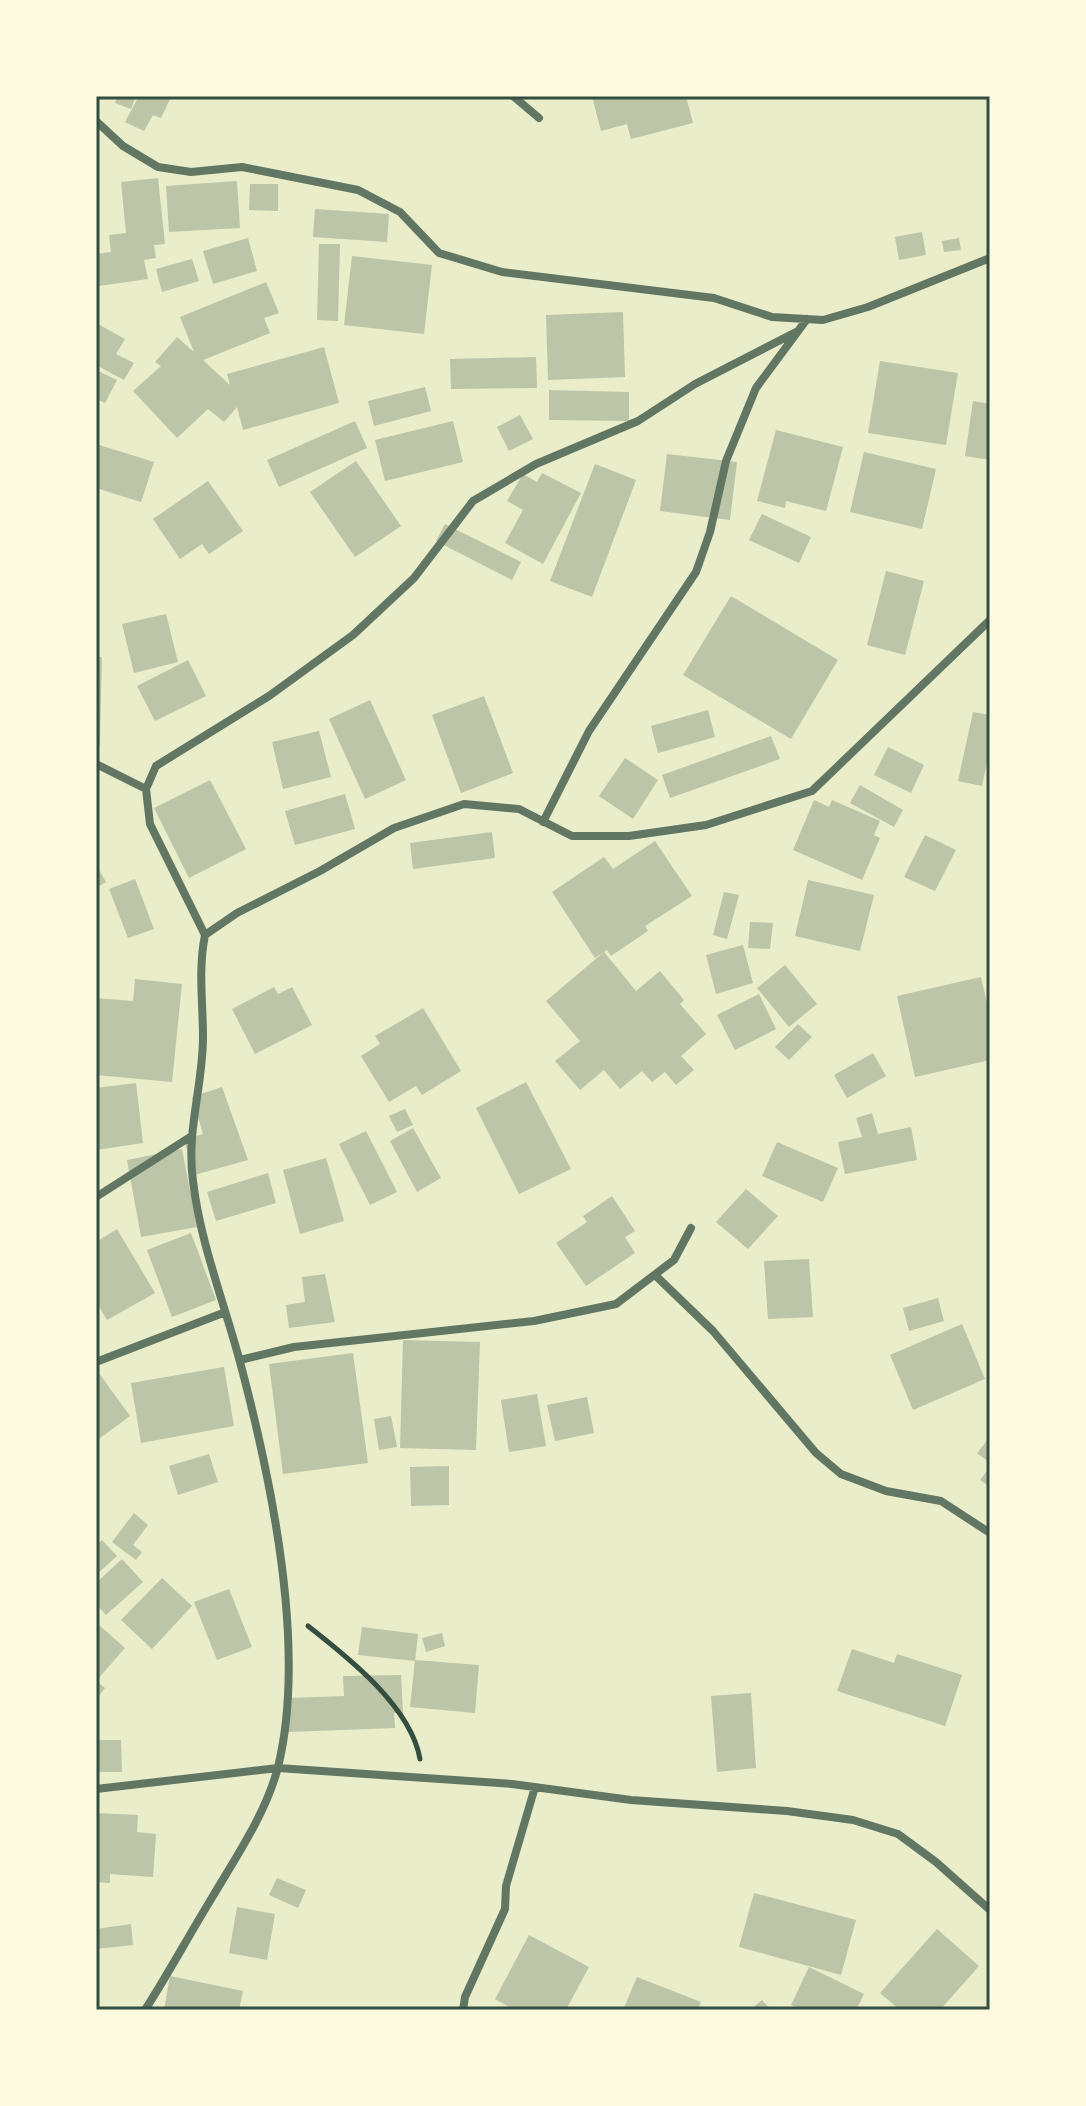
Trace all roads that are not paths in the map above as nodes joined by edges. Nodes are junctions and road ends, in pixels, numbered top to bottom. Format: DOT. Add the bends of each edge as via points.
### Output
graph roads {
  1 [pos="513,96"];
  2 [pos="539,118"];
  3 [pos="96,121"];
  4 [pos="990,258"];
  5 [pos="807,319"];
  6 [pos="798,331"];
  7 [pos="990,620"];
  8 [pos="96,764"];
  9 [pos="146,789"];
  10 [pos="543,822"];
  11 [pos="205,935"];
  12 [pos="190,1137"];
  13 [pos="96,1197"];
  14 [pos="691,1228"];
  15 [pos="655,1275"];
  16 [pos="223,1313"];
  17 [pos="240,1360"];
  18 [pos="96,1362"];
  19 [pos="990,1533"];
  20 [pos="278,1768"];
  21 [pos="535,1787"];
  22 [pos="96,1789"];
  23 [pos="990,1910"];
  24 [pos="145,2010"];
  25 [pos="463,2010"];
  1 -- 2 [label="street"];
  3 -- 5 [label="street" via="158,167 191,172 242,167 358,190 400,212 439,253 502,272 714,298 772,317"];
  4 -- 5 [label="street" via="868,307 823,320"];
  5 -- 6 [label="street"];
  6 -- 9 [label="street" via="695,384 638,421 536,464 473,501 414,578 353,635 269,696 156,766"];
  6 -- 10 [label="street" via="756,388 726,461 696,572 589,731"];
  7 -- 10 [label="street" via="812,791 706,825 629,836 572,836"];
  8 -- 9 [label="street"];
  9 -- 11 [label="street" via="150,824"];
  10 -- 11 [label="street" via="519,809 464,804 394,828"];
  11 -- 12 [label="street" via="200,958 203,1039"];
  12 -- 13 [label="street"];
  12 -- 16 [label="street" via="193,1183"];
  14 -- 15 [label="street" via="674,1260"];
  15 -- 17 [label="street" via="616,1304 585,1312 294,1347"];
  15 -- 19 [label="street" via="713,1331 816,1453 841,1474 886,1491 941,1501"];
  16 -- 17 [label="street"];
  16 -- 18 [label="street"];
  17 -- 20 [label="street" via="286,1608 287,1705"];
  20 -- 21 [label="street"];
  20 -- 22 [label="street"];
  20 -- 24 [label="street" via="257,1819"];
  21 -- 23 [label="street" via="853,1820 898,1834"];
  21 -- 25 [label="street" via="506,1886 505,1909"];
}
